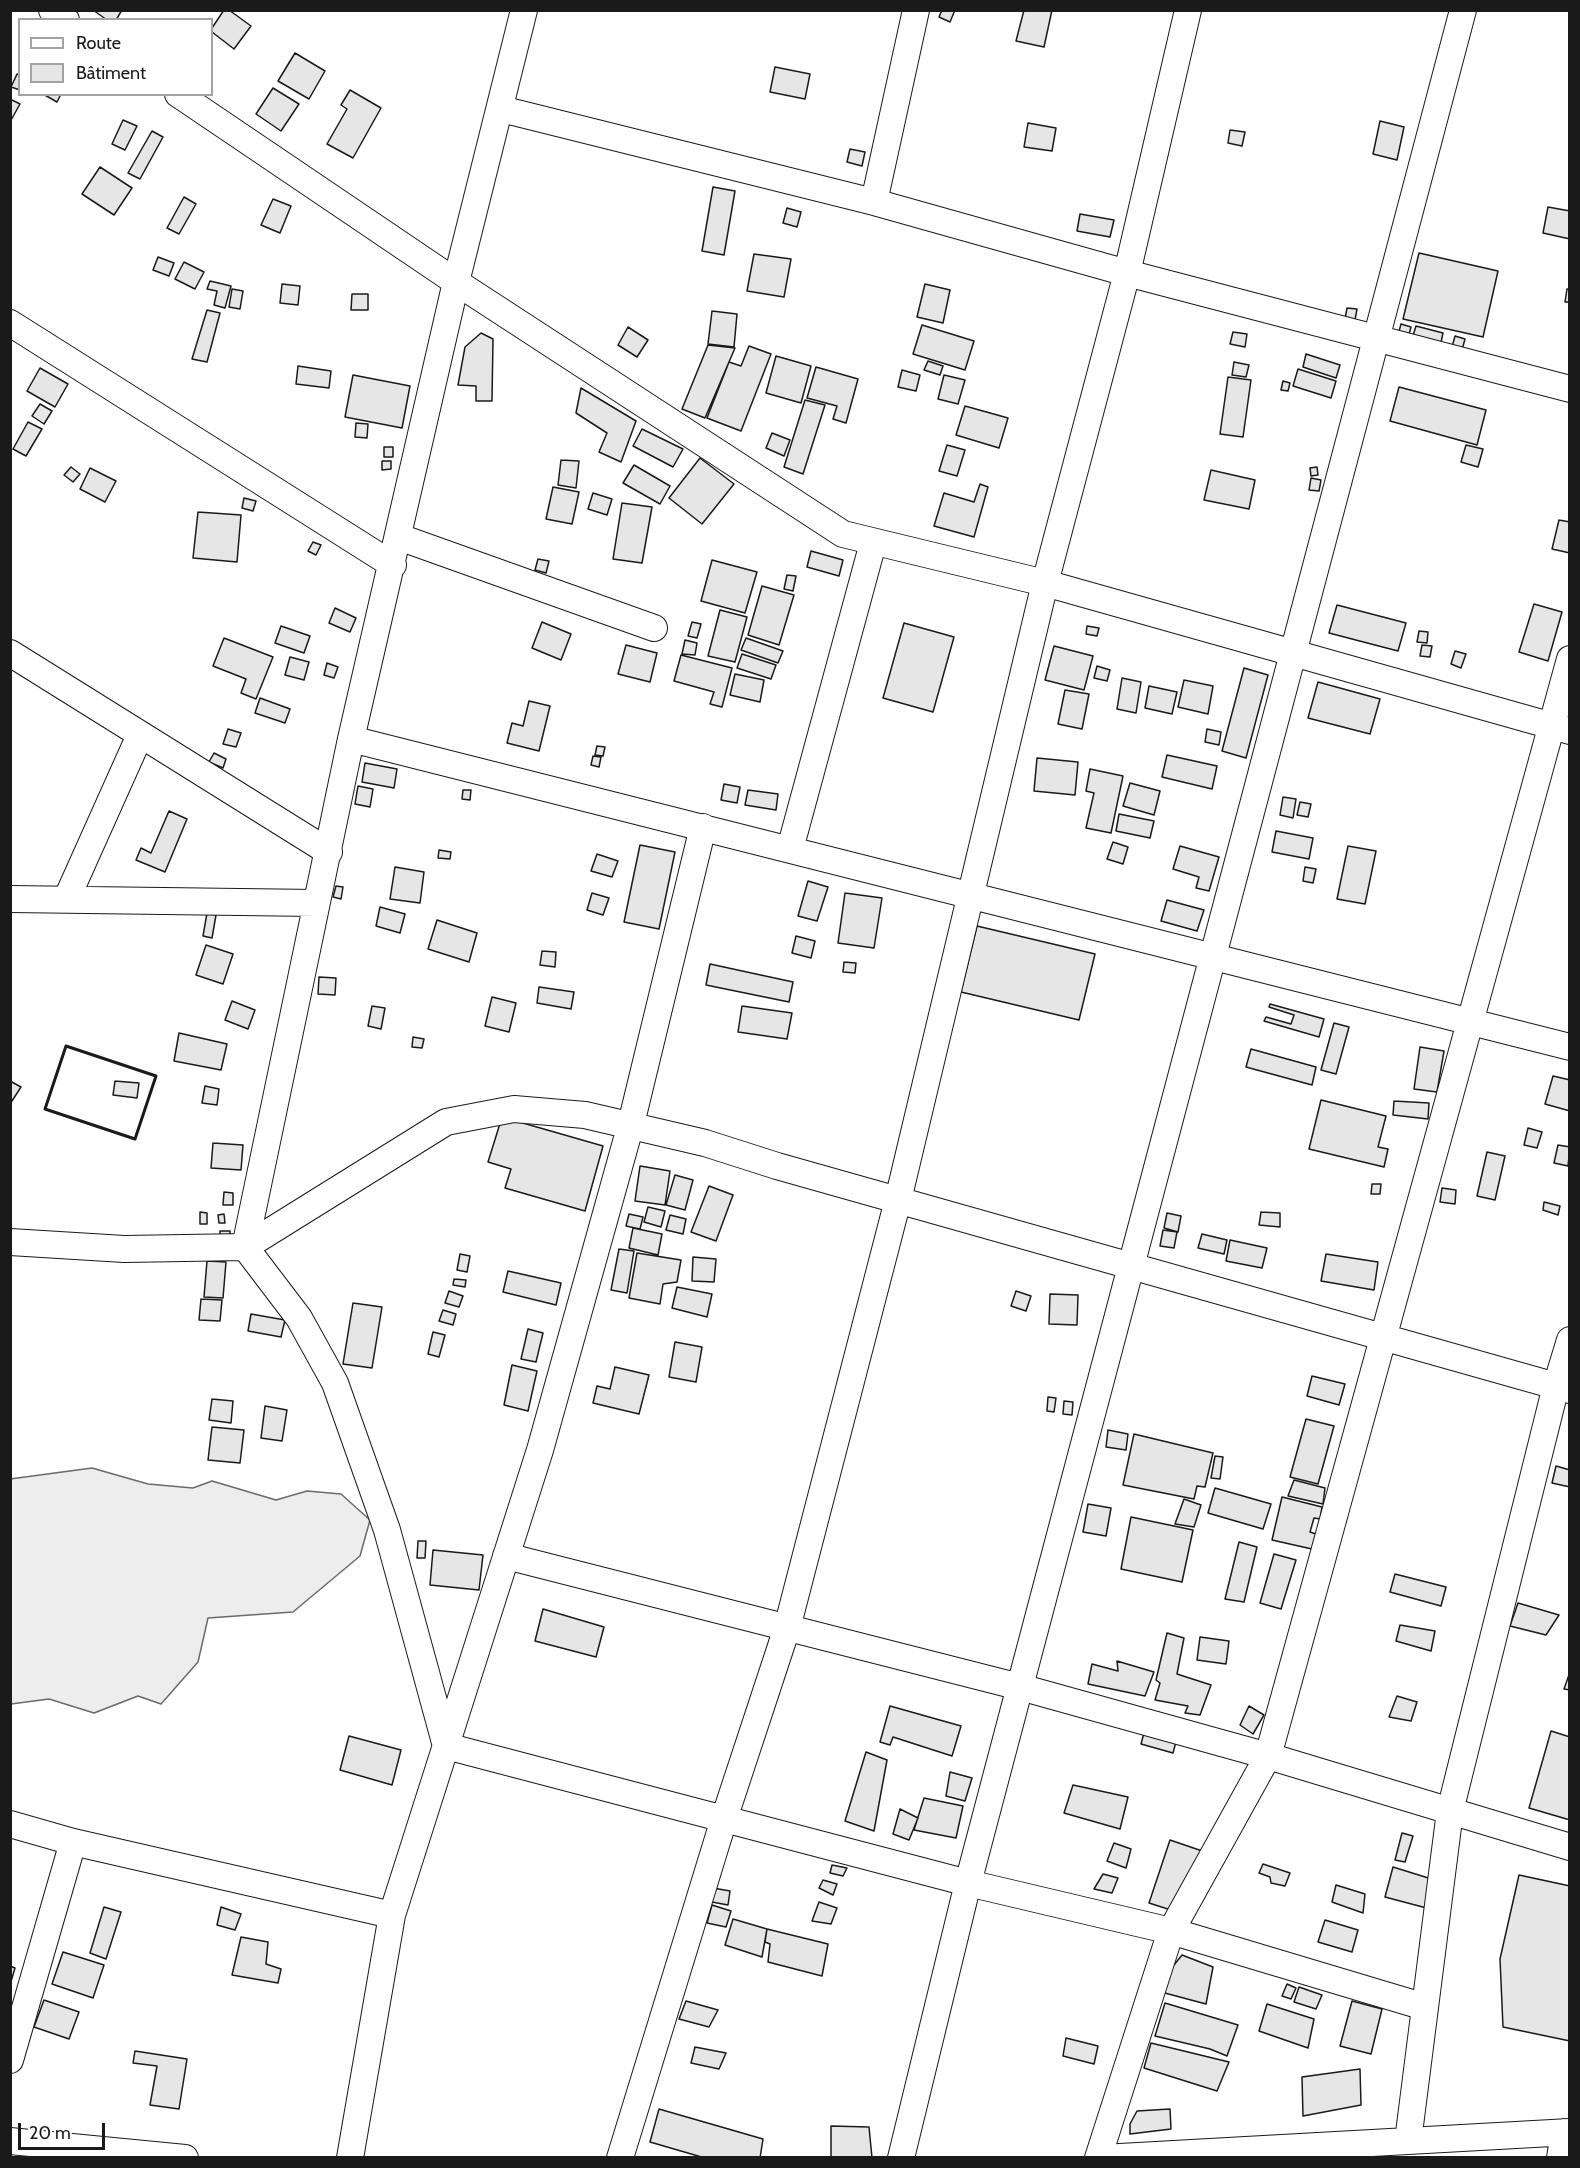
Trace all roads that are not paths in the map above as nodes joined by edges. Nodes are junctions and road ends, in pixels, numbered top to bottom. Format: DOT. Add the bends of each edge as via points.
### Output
graph roads {
  1 [pos="524,10"];
  2 [pos="916,10"];
  3 [pos="1188,10"];
  4 [pos="1463,10"];
  5 [pos="181,96"];
  6 [pos="501,109"];
  7 [pos="874,202"];
  8 [pos="1127,273"];
  9 [pos="456,282"];
  10 [pos="10,323"];
  11 [pos="1376,338"];
  12 [pos="1569,389"];
  13 [pos="399,537"];
  14 [pos="873,543"];
  15 [pos="393,565"];
  16 [pos="1045,583"];
  17 [pos="654,628"];
  18 [pos="10,653"];
  19 [pos="1293,653"];
  20 [pos="1569,659"];
  21 [pos="1560,729"];
  22 [pos="140,735"];
  23 [pos="351,739"];
  24 [pos="703,827"];
  25 [pos="790,849"];
  26 [pos="329,852"];
  27 [pos="973,896"];
  28 [pos="10,898"];
  29 [pos="66,898"];
  30 [pos="316,903"];
  31 [pos="1213,957"];
  32 [pos="1471,1022"];
  33 [pos="1569,1047"];
  34 [pos="631,1124"];
  35 [pos="898,1200"];
  36 [pos="10,1242"];
  37 [pos="245,1246"];
  38 [pos="1131,1266"];
  39 [pos="1385,1337"];
  40 [pos="1569,1340"];
  41 [pos="1563,1388"];
  42 [pos="506,1556"];
  43 [pos="787,1628"];
  44 [pos="1020,1687"];
  45 [pos="446,1746"];
  46 [pos="1268,1756"];
  47 [pos="1450,1811"];
  48 [pos="724,1819"];
  49 [pos="10,1824"];
  50 [pos="73,1842"];
  51 [pos="1569,1847"];
  52 [pos="968,1883"];
  53 [pos="392,1915"];
  54 [pos="1171,1931"];
  55 [pos="1425,2007"];
  56 [pos="10,2060"];
  57 [pos="1567,2132"];
  58 [pos="10,2141"];
  59 [pos="1408,2141"];
  60 [pos="1302,2152"];
  61 [pos="184,2157"];
  62 [pos="350,2157"];
  63 [pos="620,2157"];
  64 [pos="901,2157"];
  65 [pos="1100,2157"];
  66 [pos="1560,2157"];
  1 -- 6 [label="street"];
  2 -- 7 [label="street"];
  3 -- 8 [label="street"];
  4 -- 11 [label="street"];
  5 -- 9 [label="street"];
  6 -- 7 [label="street"];
  6 -- 9 [label="street"];
  7 -- 8 [label="street"];
  8 -- 11 [label="street"];
  8 -- 16 [label="street"];
  9 -- 13 [label="street"];
  9 -- 14 [label="street" via="816,518 843,534"];
  10 -- 15 [label="street"];
  11 -- 12 [label="street"];
  11 -- 19 [label="street"];
  13 -- 15 [label="street"];
  13 -- 17 [label="street"];
  14 -- 16 [label="street"];
  14 -- 25 [label="street"];
  15 -- 23 [label="street"];
  16 -- 19 [label="street"];
  16 -- 27 [label="street"];
  18 -- 22 [label="street"];
  19 -- 21 [label="street"];
  19 -- 31 [label="street"];
  20 -- 21 [label="street"];
  21 -- 32 [label="street"];
  22 -- 26 [label="street"];
  22 -- 29 [label="street"];
  23 -- 24 [label="street"];
  23 -- 26 [label="street"];
  24 -- 25 [label="street"];
  24 -- 34 [label="street"];
  25 -- 27 [label="street"];
  26 -- 30 [label="street"];
  27 -- 31 [label="street"];
  27 -- 35 [label="street"];
  28 -- 29 [label="street"];
  29 -- 30 [label="street"];
  30 -- 37 [label="street"];
  31 -- 32 [label="street"];
  31 -- 38 [label="street"];
  32 -- 33 [label="street"];
  32 -- 39 [label="street"];
  34 -- 35 [label="street"];
  34 -- 37 [label="street" via="585,1115 514,1109 446,1122"];
  34 -- 42 [label="street" via="540,1450"];
  35 -- 38 [label="street"];
  35 -- 43 [label="street"];
  36 -- 37 [label="street" via="124,1249"];
  37 -- 45 [label="street" via="299,1318 335,1383 387,1530"];
  38 -- 39 [label="street"];
  38 -- 44 [label="street"];
  39 -- 41 [label="street"];
  39 -- 46 [label="street"];
  40 -- 41 [label="street"];
  41 -- 47 [label="street"];
  42 -- 43 [label="street"];
  42 -- 45 [label="street"];
  43 -- 44 [label="street"];
  43 -- 48 [label="street"];
  44 -- 46 [label="street"];
  44 -- 52 [label="street"];
  45 -- 48 [label="street"];
  45 -- 53 [label="street"];
  46 -- 47 [label="street"];
  46 -- 54 [label="street"];
  47 -- 51 [label="street"];
  47 -- 55 [label="street"];
  48 -- 52 [label="street"];
  48 -- 63 [label="street"];
  49 -- 50 [label="street"];
  50 -- 53 [label="street"];
  50 -- 56 [label="street"];
  52 -- 54 [label="street"];
  52 -- 64 [label="street"];
  53 -- 62 [label="street"];
  54 -- 55 [label="street"];
  54 -- 65 [label="street"];
  55 -- 59 [label="street"];
  57 -- 59 [label="street"];
  57 -- 66 [label="street"];
  58 -- 61 [label="street"];
  59 -- 60 [label="street"];
  60 -- 65 [label="street"];
}
